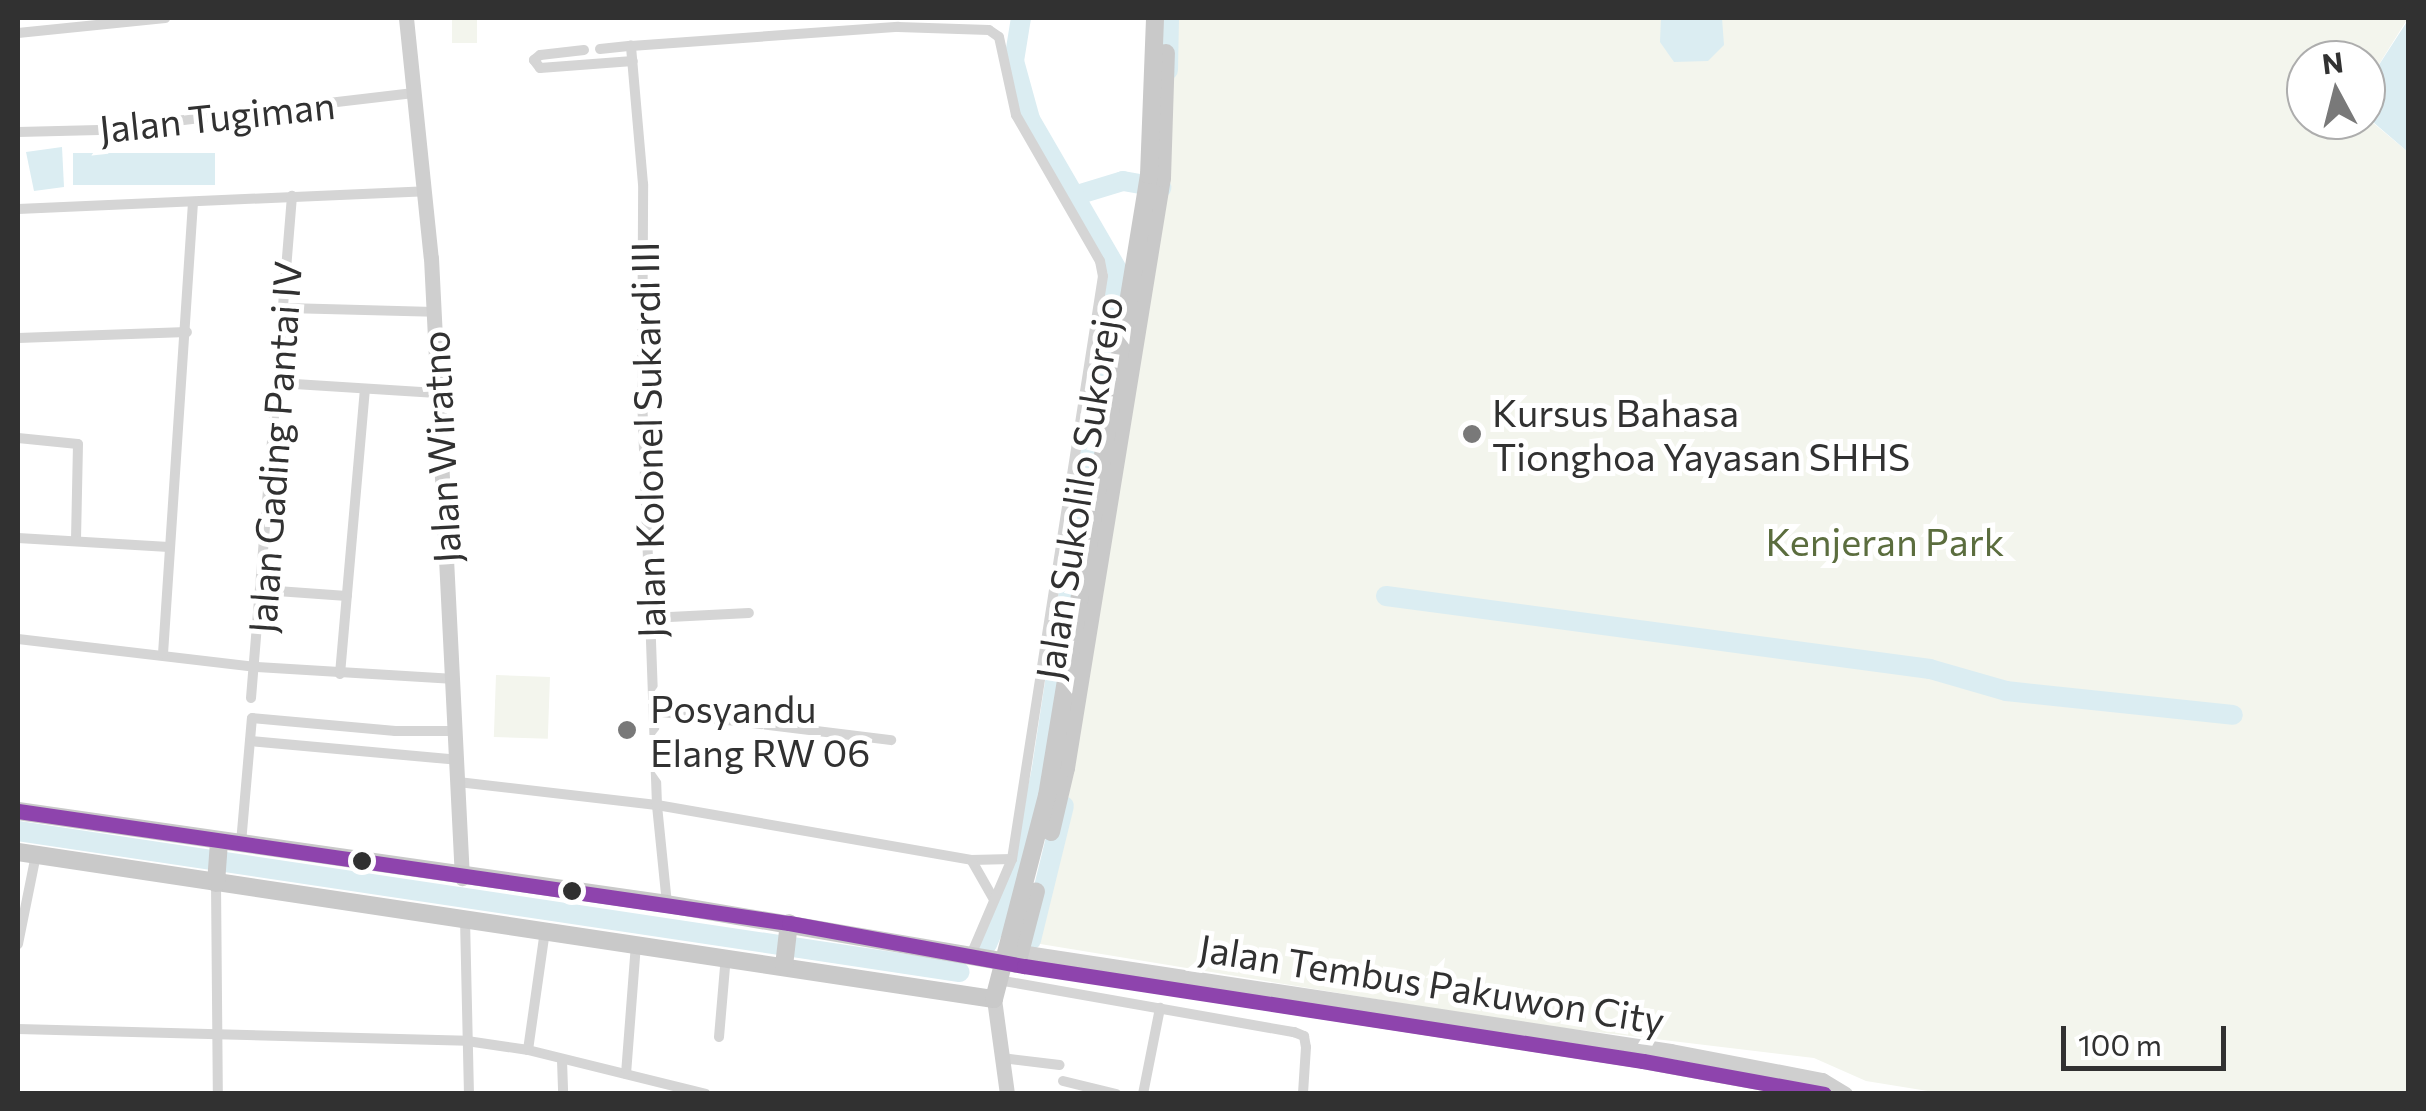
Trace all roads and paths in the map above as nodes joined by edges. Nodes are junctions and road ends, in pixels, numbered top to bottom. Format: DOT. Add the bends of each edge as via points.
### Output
graph roads {
  1 [pos="164,18"];
  2 [pos="406,18"];
  3 [pos="1154,18"];
  4 [pos="1164,18"];
  5 [pos="18,33"];
  6 [pos="632,46"];
  7 [pos="600,49"];
  8 [pos="584,50"];
  9 [pos="632,60"];
  10 [pos="416,93"];
  11 [pos="18,132"];
  12 [pos="1155,176"];
  13 [pos="426,192"];
  14 [pos="292,196"];
  15 [pos="192,202"];
  16 [pos="18,209"];
  17 [pos="286,308"];
  18 [pos="434,312"];
  19 [pos="188,332"];
  20 [pos="18,338"];
  21 [pos="279,383"];
  22 [pos="365,391"];
  23 [pos="436,393"];
  24 [pos="18,438"];
  25 [pos="18,538"];
  26 [pos="76,542"];
  27 [pos="169,547"];
  28 [pos="263,590"];
  29 [pos="347,596"];
  30 [pos="749,614"];
  31 [pos="650,618"];
  32 [pos="18,639"];
  33 [pos="162,654"];
  34 [pos="256,667"];
  35 [pos="340,674"];
  36 [pos="451,679"];
  37 [pos="252,698"];
  38 [pos="654,711"];
  39 [pos="455,731"];
  40 [pos="891,740"];
  41 [pos="250,742"];
  42 [pos="457,760"];
  43 [pos="458,782"];
  44 [pos="658,805"];
  45 [pos="18,811"];
  46 [pos="219,843"];
  47 [pos="241,846"];
  48 [pos="27,853"];
  49 [pos="1012,859"];
  50 [pos="971,860"];
  51 [pos="462,878"];
  52 [pos="216,882"];
  53 [pos="993,898"];
  54 [pos="667,904"];
  55 [pos="464,918"];
  56 [pos="789,925"];
  57 [pos="545,930"];
  58 [pos="18,944"];
  59 [pos="636,944"];
  60 [pos="972,953"];
  61 [pos="726,956"];
  62 [pos="784,964"];
  63 [pos="1006,968"];
  64 [pos="1160,1008"];
  65 [pos="18,1029"];
  66 [pos="218,1034"];
  67 [pos="720,1038"];
  68 [pos="466,1041"];
  69 [pos="528,1050"];
  70 [pos="1002,1058"];
  71 [pos="562,1060"];
  72 [pos="1060,1064"];
  73 [pos="626,1074"];
  74 [pos="1063,1081"];
  75 [pos="218,1094"];
  76 [pos="469,1094"];
  77 [pos="563,1094"];
  78 [pos="706,1094"];
  79 [pos="1007,1094"];
  80 [pos="1116,1094"];
  81 [pos="1144,1094"];
  82 [pos="1303,1094"];
  83 [pos="1824,1094"];
  84 [pos="1845,1094"];
  1 -- 5 [label="street"];
  2 -- 10 [label="street, Jalan Wiratno"];
  3 -- 12 [label="main road, Jalan Sukolilo Sukorejo"];
  4 -- 12 [label="main road, Jalan Sukolilo Sukorejo"];
  6 -- 7 [label="street"];
  6 -- 9 [label="street, Jalan Kolonel Sukardi III"];
  6 -- 49 [label="street" via="898,28 996,34 1016,115 1104,276"];
  8 -- 9 [label="street" via="536,56 534,64"];
  9 -- 31 [label="street, Jalan Kolonel Sukardi III" via="643,184"];
  10 -- 11 [label="street, Jalan Tugiman" via="99,130"];
  10 -- 13 [label="street, Jalan Wiratno"];
  12 -- 63 [label="main road, Jalan Sukolilo Sukorejo" via="1076,652 1066,768"];
  13 -- 14 [label="street"];
  13 -- 18 [label="street, Jalan Wiratno"];
  14 -- 15 [label="street"];
  14 -- 17 [label="street, Jalan Gading Pantai IV"];
  15 -- 16 [label="street"];
  15 -- 19 [label="street"];
  17 -- 18 [label="street"];
  17 -- 21 [label="street, Jalan Gading Pantai IV"];
  18 -- 23 [label="street, Jalan Wiratno"];
  19 -- 20 [label="street"];
  19 -- 27 [label="street"];
  21 -- 22 [label="street"];
  21 -- 28 [label="street, Jalan Gading Pantai IV"];
  22 -- 23 [label="street"];
  22 -- 29 [label="street"];
  23 -- 36 [label="street, Jalan Wiratno"];
  24 -- 26 [label="street" via="78,444"];
  25 -- 26 [label="street"];
  26 -- 27 [label="street"];
  27 -- 33 [label="street"];
  28 -- 29 [label="street"];
  28 -- 34 [label="street, Jalan Gading Pantai IV"];
  29 -- 35 [label="street"];
  30 -- 31 [label="street"];
  31 -- 38 [label="street, Jalan Kolonel Sukardi III"];
  32 -- 33 [label="street"];
  33 -- 34 [label="street"];
  34 -- 35 [label="street"];
  34 -- 37 [label="street, Jalan Gading Pantai IV"];
  35 -- 36 [label="street"];
  36 -- 39 [label="street, Jalan Wiratno"];
  38 -- 40 [label="street"];
  38 -- 44 [label="street, Jalan Kolonel Sukardi III"];
  39 -- 41 [label="street" via="252,718"];
  39 -- 42 [label="street, Jalan Wiratno"];
  41 -- 42 [label="street"];
  41 -- 47 [label="street"];
  42 -- 43 [label="street, Jalan Wiratno"];
  43 -- 44 [label="street"];
  43 -- 51 [label="street, Jalan Wiratno"];
  44 -- 50 [label="street"];
  44 -- 54 [label="street, Jalan Kolonel Sukardi III"];
  45 -- 46 [label="main road"];
  46 -- 47 [label="main road"];
  46 -- 52 [label="main road"];
  47 -- 51 [label="main road"];
  48 -- 52 [label="main road"];
  48 -- 58 [label="street"];
  49 -- 50 [label="street"];
  49 -- 53 [label="street"];
  50 -- 53 [label="street"];
  51 -- 54 [label="main road"];
  52 -- 55 [label="main road"];
  52 -- 66 [label="street"];
  53 -- 60 [label="street"];
  54 -- 56 [label="main road"];
  55 -- 57 [label="main road"];
  55 -- 68 [label="street"];
  56 -- 60 [label="main road"];
  56 -- 62 [label="main road"];
  57 -- 59 [label="main road"];
  57 -- 69 [label="street"];
  59 -- 61 [label="main road"];
  59 -- 73 [label="street"];
  60 -- 63 [label="main road"];
  61 -- 62 [label="main road"];
  61 -- 67 [label="street"];
  62 -- 63 [label="main road"];
  63 -- 64 [label="street"];
  63 -- 70 [label="street"];
  63 -- 83 [label="street, Jalan Tembus Pakuwon City" via="1643,1061"];
  63 -- 84 [label="street, Jalan Tembus Pakuwon City" via="1672,1051 1822,1080"];
  64 -- 81 [label="street"];
  64 -- 82 [label="street" via="1304,1036"];
  65 -- 66 [label="street"];
  66 -- 68 [label="street"];
  66 -- 75 [label="street"];
  68 -- 69 [label="street"];
  68 -- 76 [label="street"];
  69 -- 71 [label="street"];
  70 -- 72 [label="street"];
  70 -- 79 [label="street"];
  71 -- 73 [label="street"];
  71 -- 77 [label="street"];
  73 -- 78 [label="street"];
  74 -- 80 [label="street"];
}
